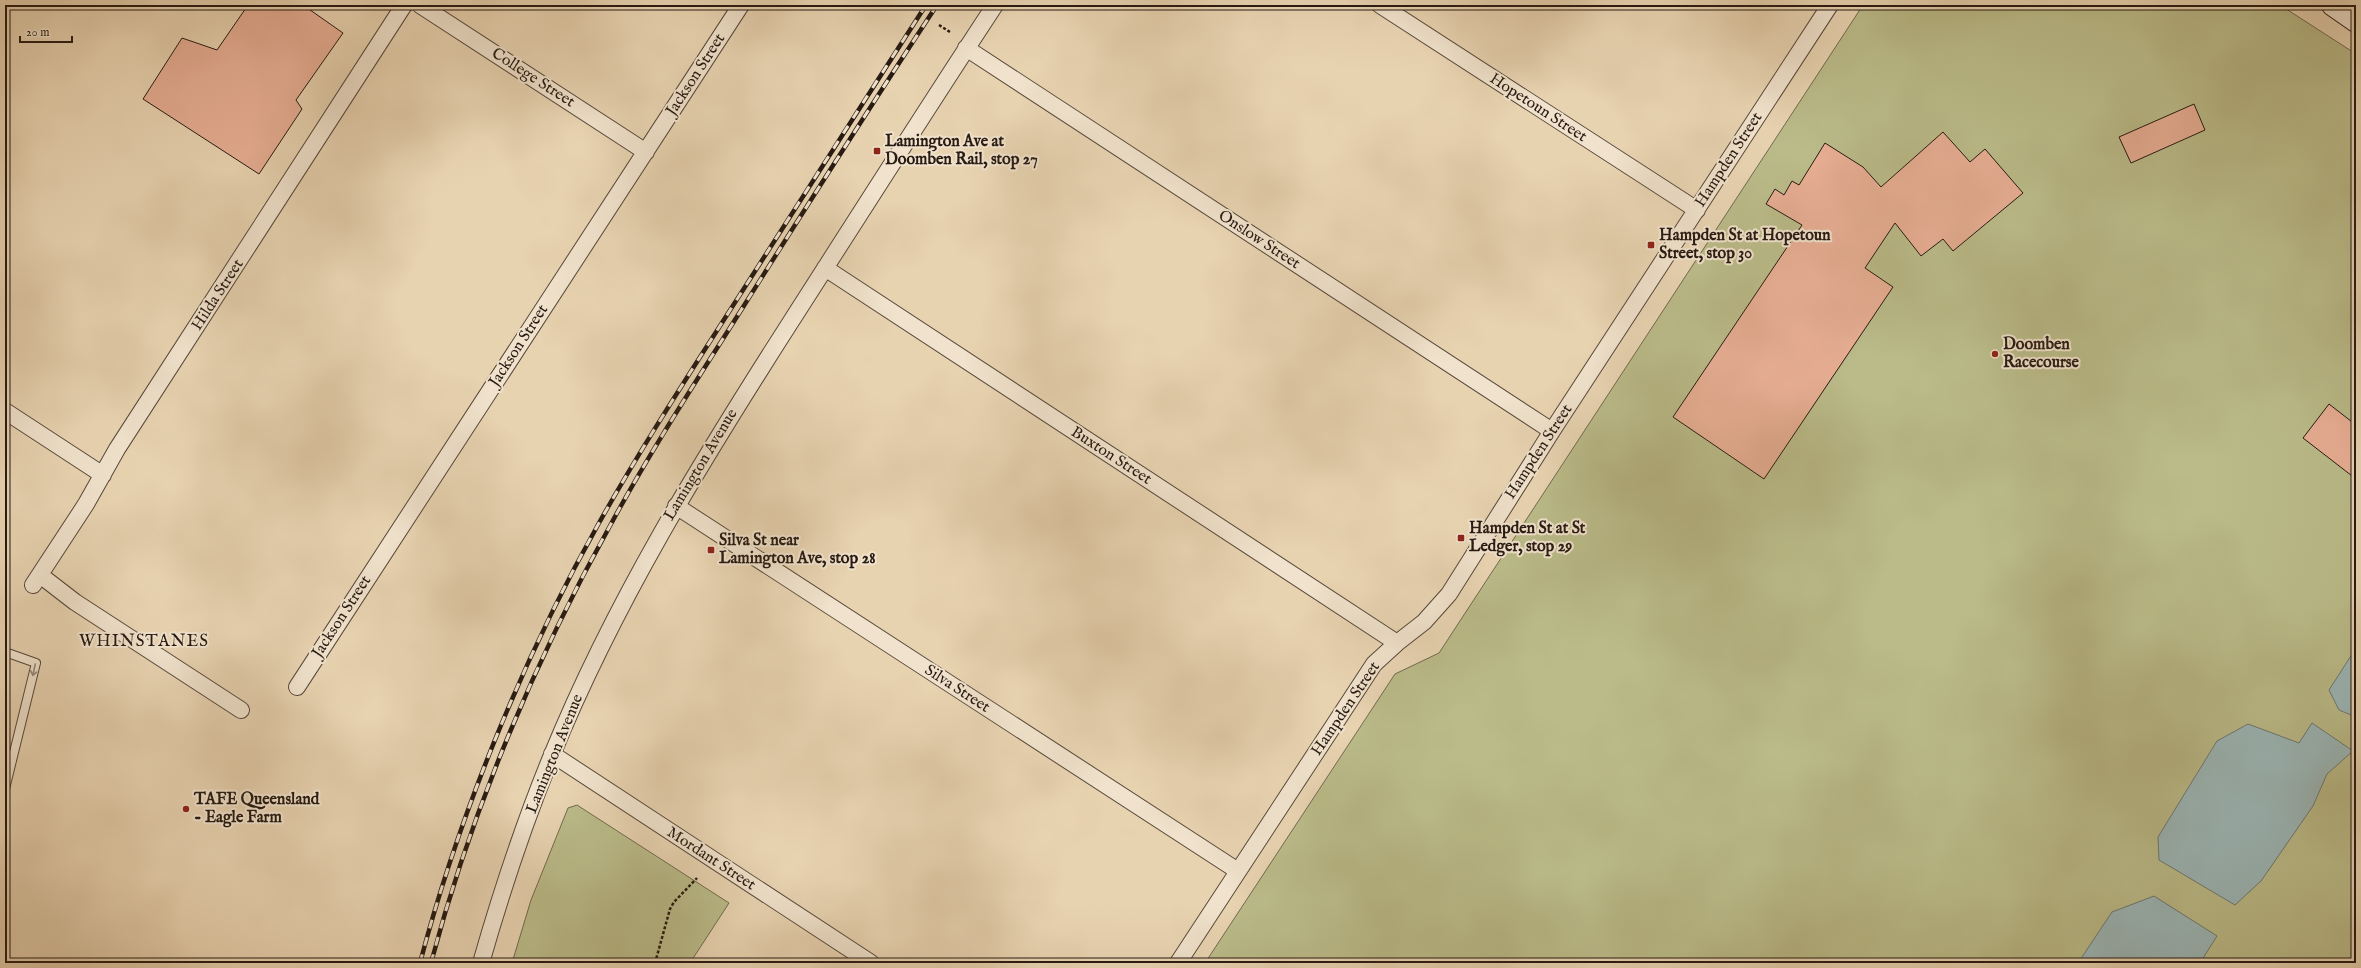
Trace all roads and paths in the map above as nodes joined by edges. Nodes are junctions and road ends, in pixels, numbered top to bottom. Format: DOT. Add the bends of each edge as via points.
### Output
graph roads {
  1 [pos="404,5"];
  2 [pos="420,5"];
  3 [pos="741,5"];
  4 [pos="995,5"];
  5 [pos="1380,5"];
  6 [pos="1830,5"];
  7 [pos="2333,5"];
  8 [pos="2356,21"];
  9 [pos="939,25"];
  10 [pos="950,32"];
  11 [pos="966,48"];
  12 [pos="646,152"];
  13 [pos="1697,210"];
  14 [pos="825,268"];
  15 [pos="5,411"];
  16 [pos="1552,431"];
  17 [pos="103,474"];
  18 [pos="676,506"];
  19 [pos="1397,643"];
  20 [pos="5,652"];
  21 [pos="297,687"];
  22 [pos="241,710"];
  23 [pos="552,754"];
  24 [pos="5,788"];
  25 [pos="1238,871"];
  26 [pos="697,878"];
  27 [pos="481,963"];
  28 [pos="655,963"];
  29 [pos="870,963"];
  30 [pos="1178,963"];
  1 -- 17 [label="street, Hilda Street"];
  2 -- 12 [label="street, College Street"];
  3 -- 12 [label="street, Jackson Street"];
  4 -- 11 [label="street, Lamington Avenue"];
  5 -- 13 [label="street, Hopetoun Street"];
  6 -- 13 [label="street, Hampden Street"];
  7 -- 8 [label="main road"];
  9 -- 10 [label="path"];
  11 -- 14 [label="street, Lamington Avenue"];
  11 -- 16 [label="street, Onslow Street"];
  12 -- 21 [label="street, Jackson Street"];
  13 -- 16 [label="street, Hampden Street"];
  14 -- 18 [label="street, Lamington Avenue"];
  14 -- 19 [label="street, Buxton Street"];
  15 -- 17 [label="street"];
  16 -- 19 [label="street, Hampden Street" via="1449,594 1424,622"];
  17 -- 22 [label="street, Hilda Street" via="36,580 75,602"];
  18 -- 23 [label="street, Lamington Avenue" via="593,664"];
  18 -- 25 [label="street, Silva Street"];
  19 -- 25 [label="street, Hampden Street" via="1374,664"];
  20 -- 24 [label="lane, one-way" via="36,663"];
  23 -- 27 [label="street, Lamington Avenue" via="510,869"];
  23 -- 29 [label="street, Mordant Street"];
  25 -- 30 [label="street, Hampden Street"];
  26 -- 28 [label="path" via="670,909"];
}
